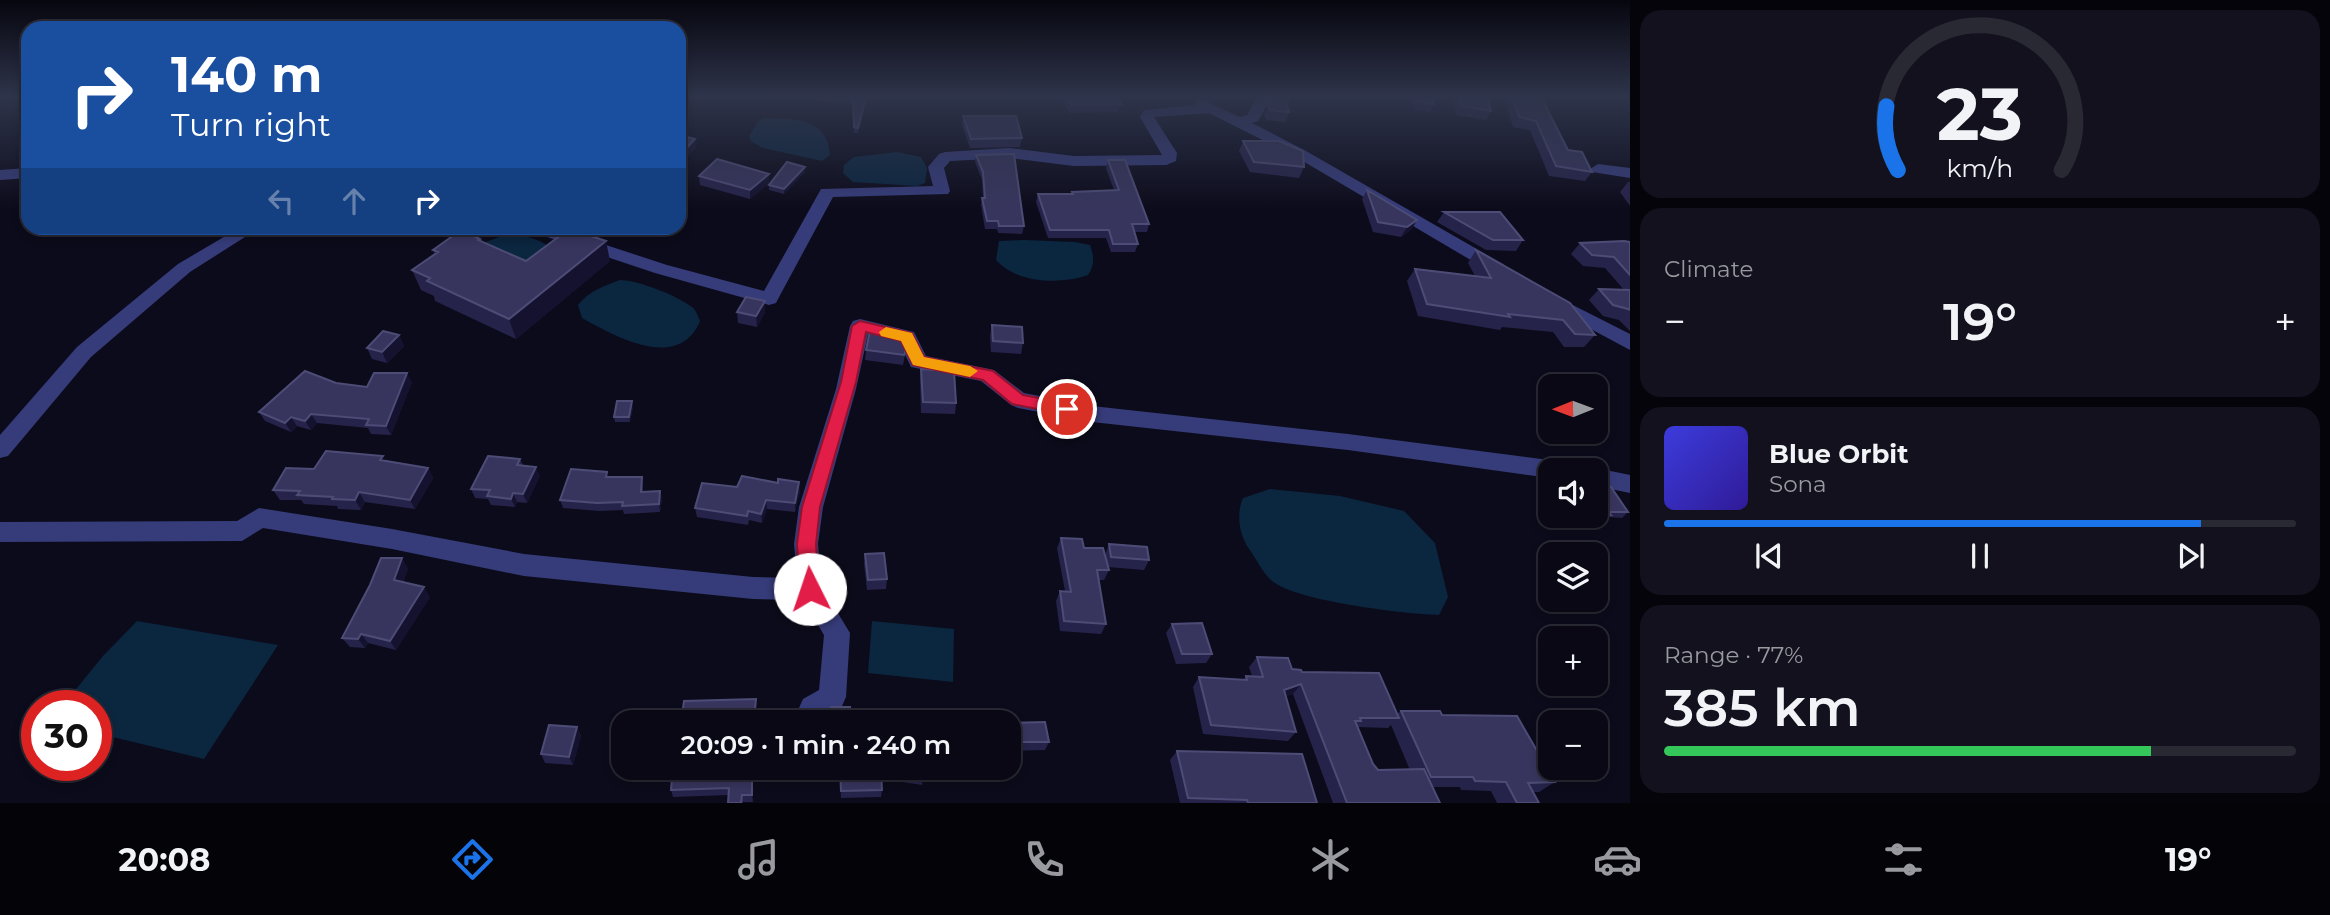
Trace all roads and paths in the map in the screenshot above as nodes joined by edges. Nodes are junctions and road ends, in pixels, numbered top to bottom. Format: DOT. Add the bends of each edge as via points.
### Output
graph roads {
  1 [pos="1158,134"];
  2 [pos="1262,134"];
  3 [pos="1598,169"];
  4 [pos="1630,173"];
  5 [pos="21,174"];
  6 [pos="3,177"];
  7 [pos="238,235"];
  8 [pos="558,235"];
  9 [pos="1510,276"];
  10 [pos="1539,293"];
  11 [pos="1630,343"];
  12 [pos="0,450"];
  13 [pos="1538,468"];
  14 [pos="1608,479"];
  15 [pos="1630,484"];
  16 [pos="0,532"];
  17 [pos="810,589"];
  18 [pos="813,708"];
  1 -- 8 [label="street" via="1169,153 1166,160 1074,161 1009,153 945,158 936,167 943,191 827,192 769,299 661,270"];
  2 -- 9 [label="street"];
  3 -- 4 [label="street"];
  5 -- 6 [label="street"];
  7 -- 12 [label="street" via="184,268 83,352"];
  10 -- 11 [label="street"];
  13 -- 17 [label="street" via="1164,424 1018,400 987,375 918,362 907,337 860,326 811,507 806,544"];
  14 -- 15 [label="street"];
  16 -- 17 [label="street" via="242,531 259,518 524,565 753,588"];
  17 -- 18 [label="street" via="837,633 832,697"];
}
